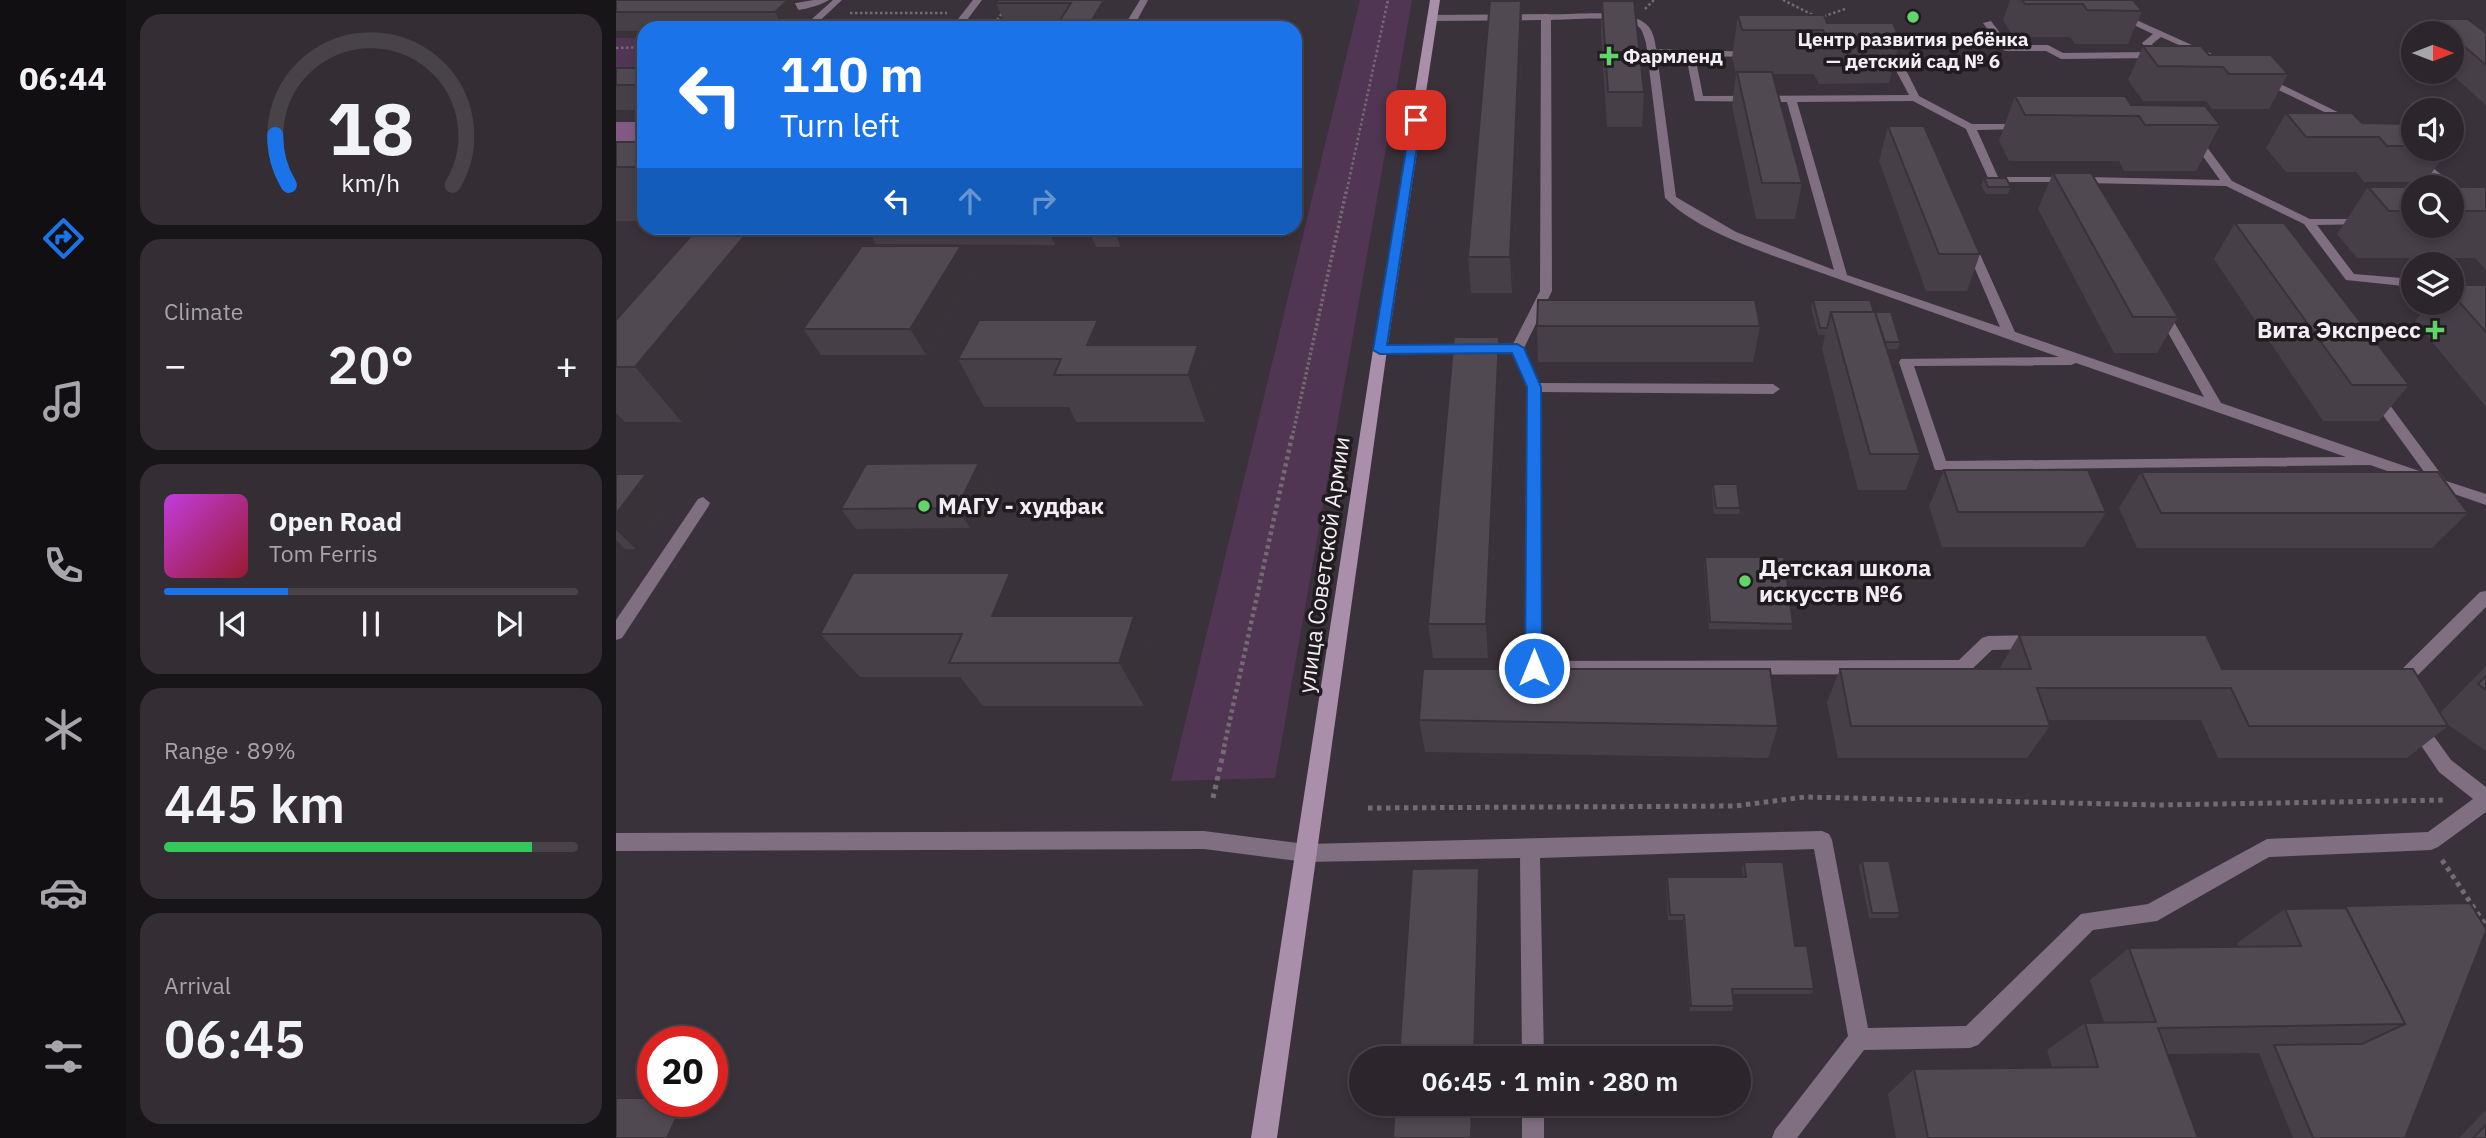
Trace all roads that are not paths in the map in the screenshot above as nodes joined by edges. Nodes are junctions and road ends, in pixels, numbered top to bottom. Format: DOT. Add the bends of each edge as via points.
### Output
graph roads {
  1 [pos="825,0"];
  2 [pos="838,0"];
  3 [pos="978,0"];
  4 [pos="1144,0"];
  5 [pos="1435,0"];
  6 [pos="2085,0"];
  7 [pos="767,7"];
  8 [pos="1546,17"];
  9 [pos="1432,18"];
  10 [pos="814,21"];
  11 [pos="962,21"];
  12 [pos="1132,21"];
  13 [pos="1988,23"];
  14 [pos="2160,33"];
  15 [pos="1652,52"];
  16 [pos="1690,54"];
  17 [pos="1761,54"];
  18 [pos="1857,58"];
  19 [pos="2242,70"];
  20 [pos="2254,75"];
  21 [pos="1915,98"];
  22 [pos="1791,99"];
  23 [pos="2184,123"];
  24 [pos="2360,125"];
  25 [pos="2034,126"];
  26 [pos="1970,128"];
  27 [pos="2418,161"];
  28 [pos="2436,175"];
  29 [pos="2087,180"];
  30 [pos="2228,183"];
  31 [pos="2094,192"];
  32 [pos="2374,221"];
  33 [pos="2308,222"];
  34 [pos="1965,232"];
  35 [pos="1842,277"];
  36 [pos="2401,282"];
  37 [pos="2464,292"];
  38 [pos="2155,299"];
  39 [pos="2486,316"];
  40 [pos="2009,334"];
  41 [pos="1517,348"];
  42 [pos="1380,350"];
  43 [pos="2084,360"];
  44 [pos="1534,387"];
  45 [pos="2369,387"];
  46 [pos="1773,389"];
  47 [pos="2216,406"];
  48 [pos="2377,462"];
  49 [pos="2441,484"];
  50 [pos="2486,500"];
  51 [pos="703,503"];
  52 [pos="2486,597"];
  53 [pos="616,633"];
  54 [pos="2057,642"];
  55 [pos="2486,799"];
  56 [pos="616,842"];
  57 [pos="1530,849"];
  58 [pos="1306,853"];
  59 [pos="1859,1039"];
  60 [pos="1532,1046"];
  61 [pos="1533,1116"];
  62 [pos="1264,1138"];
  63 [pos="1534,1138"];
  64 [pos="1783,1138"];
  1 -- 7 [label="lane"];
  2 -- 10 [label="lane"];
  3 -- 11 [label="lane"];
  4 -- 12 [label="lane"];
  5 -- 9 [label="main road, улица Советской Армии"];
  6 -- 14 [label="lane"];
  8 -- 9 [label="lane"];
  8 -- 15 [label="lane" via="1629,19 1650,34"];
  8 -- 41 [label="lane" via="1546,291"];
  9 -- 42 [label="main road, улица Советской Армии"];
  13 -- 14 [label="lane" via="2006,48 2048,48 2061,56 2157,55 2147,43"];
  14 -- 19 [label="lane"];
  15 -- 16 [label="lane"];
  15 -- 35 [label="lane" via="1671,198 1703,222 1737,239"];
  16 -- 17 [label="lane"];
  16 -- 22 [label="lane" via="1699,99"];
  18 -- 21 [label="lane" via="1897,62"];
  20 -- 24 [label="lane"];
  21 -- 22 [label="lane"];
  21 -- 26 [label="lane"];
  22 -- 35 [label="lane"];
  23 -- 30 [label="lane"];
  25 -- 26 [label="lane"];
  26 -- 29 [label="lane" via="1994,180"];
  27 -- 28 [label="lane"];
  29 -- 30 [label="lane"];
  29 -- 31 [label="lane"];
  30 -- 33 [label="lane"];
  32 -- 33 [label="lane"];
  33 -- 36 [label="lane" via="2350,277"];
  34 -- 40 [label="lane"];
  35 -- 40 [label="lane"];
  37 -- 39 [label="lane"];
  38 -- 47 [label="lane"];
  40 -- 43 [label="lane"];
  41 -- 42 [label="lane"];
  41 -- 44 [label="lane"];
  42 -- 58 [label="main road, улица Советской Армии"];
  43 -- 47 [label="lane"];
  43 -- 48 [label="lane" via="1906,362 1940,466"];
  44 -- 46 [label="lane"];
  44 -- 54 [label="lane" via="1534,668 1963,667 1988,643"];
  45 -- 49 [label="lane"];
  47 -- 48 [label="lane"];
  48 -- 49 [label="lane"];
  49 -- 50 [label="lane"];
  51 -- 53 [label="lane"];
  52 -- 55 [label="lane" via="2394,697 2445,766"];
  55 -- 59 [label="lane" via="2431,841 2267,848 2150,914 2088,921 1970,1037"];
  56 -- 58 [label="lane" via="1204,840"];
  57 -- 58 [label="lane"];
  57 -- 59 [label="lane" via="1822,840"];
  57 -- 60 [label="lane"];
  58 -- 62 [label="main road, улица Советской Армии"];
  59 -- 64 [label="lane"];
  61 -- 63 [label="lane"];
}
